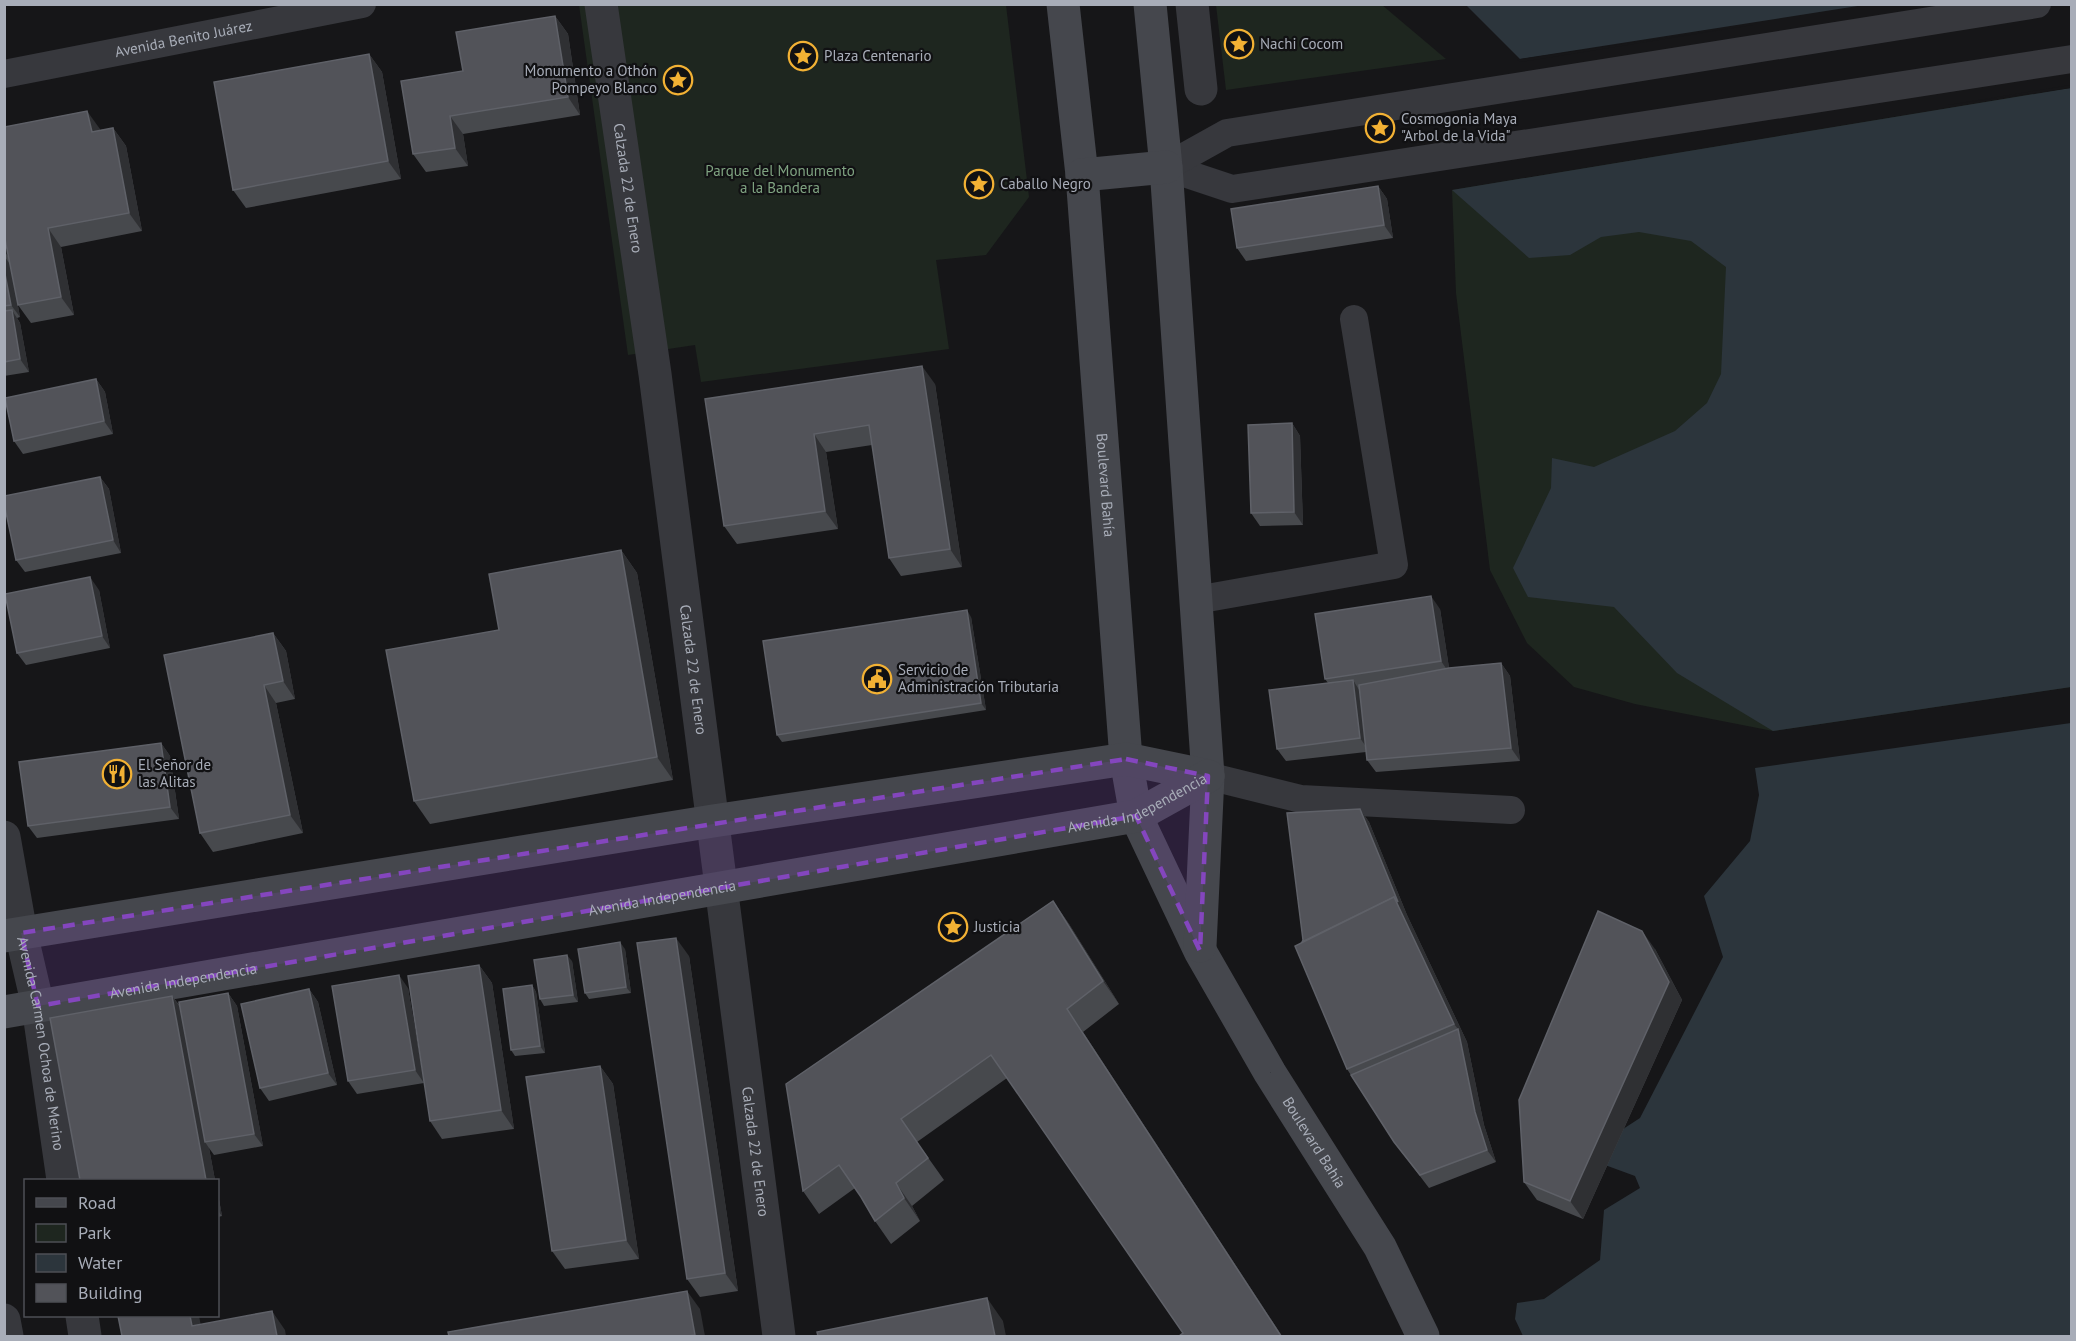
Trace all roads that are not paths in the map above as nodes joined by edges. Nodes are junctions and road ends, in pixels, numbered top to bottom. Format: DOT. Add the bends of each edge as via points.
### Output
graph roads {
  1 [pos="362,4"];
  2 [pos="602,4"];
  3 [pos="1063,4"];
  4 [pos="1150,4"];
  5 [pos="1192,4"];
  6 [pos="2037,4"];
  7 [pos="2072,59"];
  8 [pos="4,74"];
  9 [pos="1201,89"];
  10 [pos="1166,167"];
  11 [pos="1082,175"];
  12 [pos="1354,319"];
  13 [pos="1196,600"];
  14 [pos="1126,759"];
  15 [pos="1208,776"];
  16 [pos="1511,810"];
  17 [pos="1136,816"];
  18 [pos="713,821"];
  19 [pos="4,837"];
  20 [pos="722,889"];
  21 [pos="13,934"];
  22 [pos="1200,951"];
  23 [pos="38,1006"];
  24 [pos="4,1012"];
  25 [pos="63,1179"];
  26 [pos="82,1317"];
  27 [pos="4,1320"];
  28 [pos="7,1336"];
  29 [pos="85,1336"];
  30 [pos="778,1336"];
  31 [pos="1423,1336"];
  1 -- 8 [label="lane, Avenida Benito Juárez"];
  2 -- 18 [label="street, Calzada 22 de Enero"];
  3 -- 11 [label="main road, Boulevard Bahía"];
  4 -- 10 [label="main road"];
  5 -- 9 [label="street"];
  6 -- 10 [label="lane" via="1227,133"];
  7 -- 10 [label="lane" via="1232,189"];
  10 -- 11 [label="main road"];
  10 -- 13 [label="main road"];
  11 -- 14 [label="main road, Boulevard Bahía"];
  12 -- 13 [label="lane" via="1394,566"];
  13 -- 15 [label="main road"];
  14 -- 15 [label="main road, Avenida Independencia"];
  14 -- 17 [label="main road, Boulevard Bahía"];
  14 -- 18 [label="main road, Avenida Independencia"];
  15 -- 16 [label="lane" via="1301,799"];
  15 -- 17 [label="main road, Avenida Independencia"];
  15 -- 22 [label="main road"];
  17 -- 20 [label="main road, Avenida Independencia"];
  17 -- 22 [label="main road, Boulevard Bahía"];
  18 -- 20 [label="street, Calzada 22 de Enero"];
  18 -- 21 [label="main road, Avenida Independencia"];
  19 -- 21 [label="street, Avenida Carmen Ochoa de Merino"];
  20 -- 23 [label="main road, Avenida Independencia"];
  20 -- 30 [label="street, Calzada 22 de Enero"];
  21 -- 23 [label="street, Avenida Carmen Ochoa de Merino"];
  22 -- 31 [label="main road, Boulevard Bahía" via="1270,1073 1380,1247"];
  23 -- 24 [label="main road, Avenida Independencia"];
  23 -- 25 [label="street, Avenida Carmen Ochoa de Merino"];
  26 -- 29 [label="street"];
  27 -- 28 [label="street"];
}
